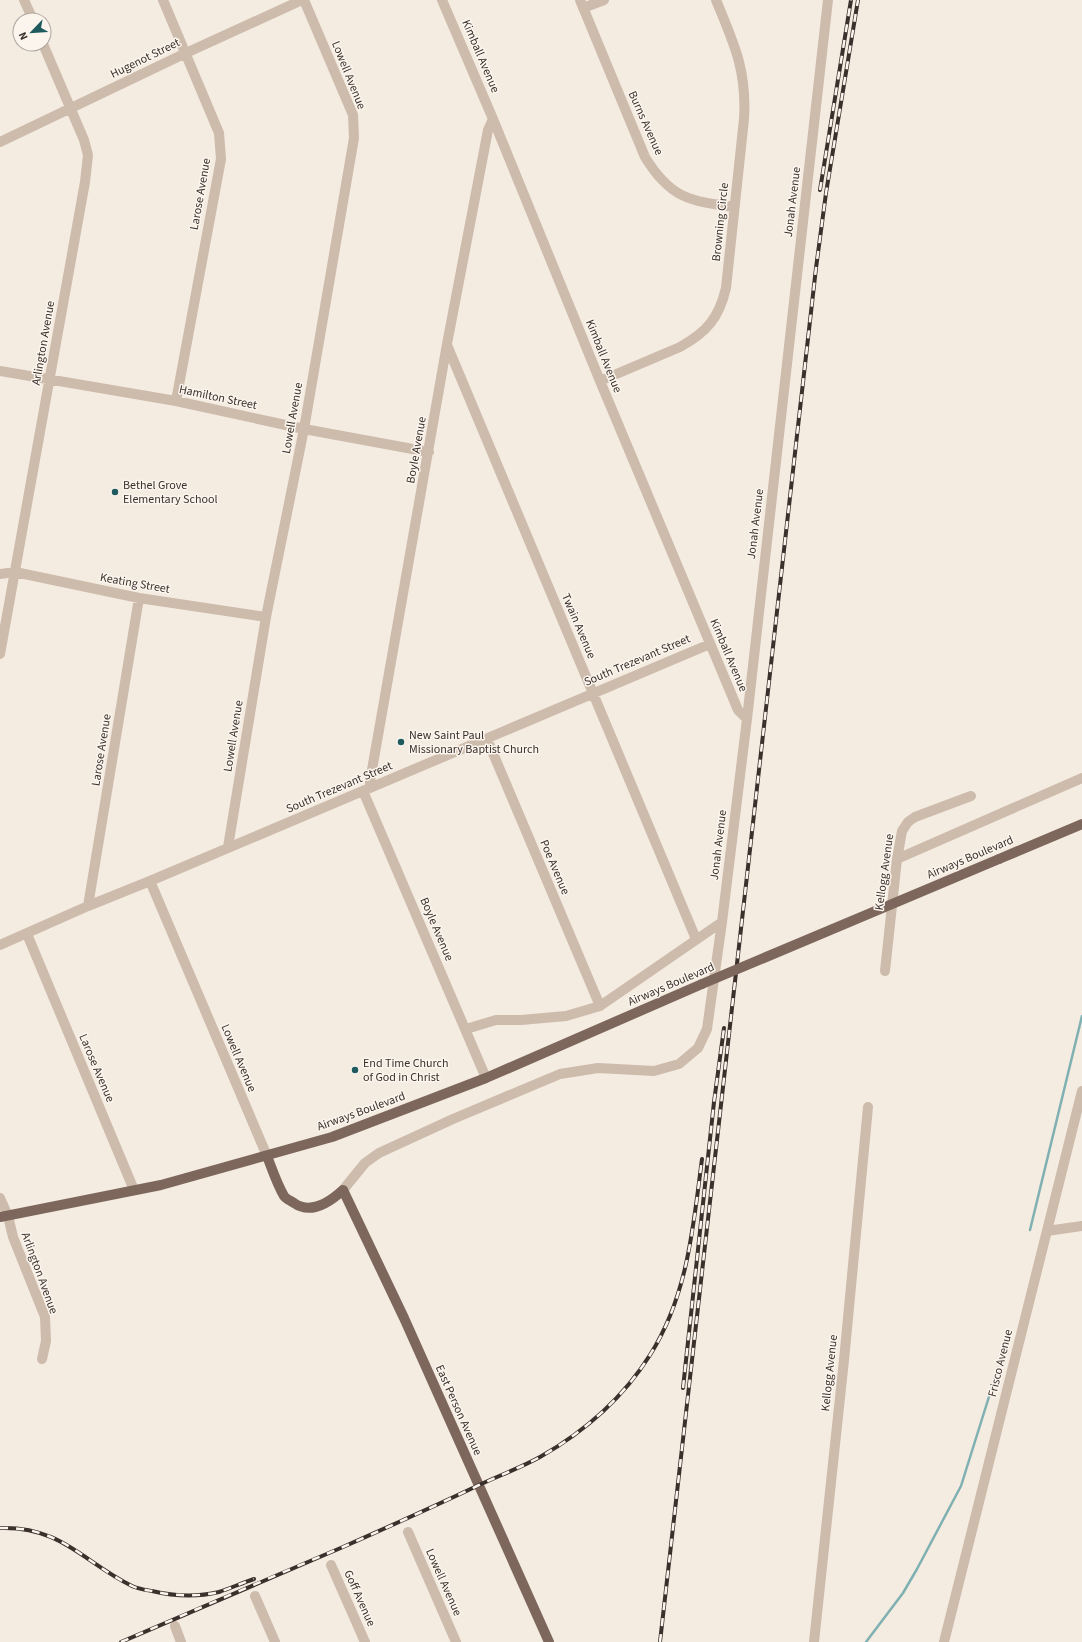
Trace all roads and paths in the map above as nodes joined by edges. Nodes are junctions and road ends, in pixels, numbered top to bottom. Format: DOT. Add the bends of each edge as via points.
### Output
graph roads {
  1 [pos="24,0"];
  2 [pos="163,0"];
  3 [pos="303,0"];
  4 [pos="442,0"];
  5 [pos="604,0"];
  6 [pos="716,0"];
  7 [pos="828,0"];
  8 [pos="582,4"];
  9 [pos="29,12"];
  10 [pos="46,52"];
  11 [pos="186,53"];
  12 [pos="71,108"];
  13 [pos="493,119"];
  14 [pos="0,142"];
  15 [pos="734,207"];
  16 [pos="447,344"];
  17 [pos="0,371"];
  18 [pos="50,379"];
  19 [pos="600,381"];
  20 [pos="176,401"];
  21 [pos="304,429"];
  22 [pos="429,452"];
  23 [pos="14,572"];
  24 [pos="0,574"];
  25 [pos="139,598"];
  26 [pos="266,617"];
  27 [pos="710,644"];
  28 [pos="0,654"];
  29 [pos="593,693"];
  30 [pos="747,719"];
  31 [pos="487,739"];
  32 [pos="1082,778"];
  33 [pos="366,789"];
  34 [pos="971,796"];
  35 [pos="1082,824"];
  36 [pos="228,847"];
  37 [pos="897,859"];
  38 [pos="150,881"];
  39 [pos="88,906"];
  40 [pos="722,922"];
  41 [pos="27,934"];
  42 [pos="696,939"];
  43 [pos="0,945"];
  44 [pos="885,971"];
  45 [pos="600,1006"];
  46 [pos="466,1029"];
  47 [pos="486,1078"];
  48 [pos="1082,1091"];
  49 [pos="868,1107"];
  50 [pos="267,1156"];
  51 [pos="134,1190"];
  52 [pos="343,1190"];
  53 [pos="0,1198"];
  54 [pos="4,1216"];
  55 [pos="1082,1226"];
  56 [pos="1047,1230"];
  57 [pos="42,1359"];
  58 [pos="408,1532"];
  59 [pos="331,1565"];
  60 [pos="255,1596"];
  61 [pos="175,1626"];
  62 [pos="181,1642"];
  63 [pos="275,1642"];
  64 [pos="365,1642"];
  65 [pos="456,1642"];
  66 [pos="549,1642"];
  67 [pos="814,1642"];
  68 [pos="944,1642"];
  1 -- 9 [label="street"];
  2 -- 11 [label="street, Larose Avenue"];
  3 -- 11 [label="street, Hugenot Street"];
  3 -- 21 [label="street, Lowell Avenue" via="353,114 354,138"];
  4 -- 13 [label="street, Kimball Avenue"];
  5 -- 8 [label="street"];
  6 -- 15 [label="street, Browning Circle" via="738,55 744,86 744,119"];
  7 -- 30 [label="street, Jonah Avenue"];
  8 -- 15 [label="street, Burns Avenue" via="645,157 658,177 676,193 689,199"];
  10 -- 12 [label="street, Arlington Avenue"];
  11 -- 12 [label="street, Hugenot Street"];
  11 -- 20 [label="street, Larose Avenue" via="219,133 221,159"];
  12 -- 14 [label="street, Hugenot Street"];
  12 -- 18 [label="street, Arlington Avenue" via="88,155"];
  13 -- 16 [label="street, Boyle Avenue" via="488,130"];
  13 -- 19 [label="street, Kimball Avenue"];
  15 -- 19 [label="street, Browning Circle" via="726,288 720,307 710,325 680,347"];
  16 -- 22 [label="street, Boyle Avenue"];
  16 -- 29 [label="street, Twain Avenue"];
  17 -- 18 [label="street, Hamilton Street"];
  18 -- 20 [label="street, Hamilton Street"];
  18 -- 23 [label="street, Arlington Avenue"];
  19 -- 27 [label="street, Kimball Avenue"];
  20 -- 21 [label="street, Hamilton Street"];
  21 -- 22 [label="street, Hamilton Street"];
  21 -- 26 [label="street, Lowell Avenue"];
  22 -- 33 [label="street, Boyle Avenue" via="370,781"];
  23 -- 24 [label="street, Keating Street"];
  23 -- 25 [label="street, Keating Street"];
  23 -- 28 [label="street, Arlington Avenue"];
  25 -- 26 [label="street, Keating Street"];
  25 -- 39 [label="street, Larose Avenue"];
  26 -- 36 [label="street, Lowell Avenue"];
  27 -- 29 [label="street, South Trezevant Street"];
  27 -- 30 [label="street, Kimball Avenue" via="738,710"];
  29 -- 31 [label="street, South Trezevant Street"];
  29 -- 42 [label="street, Twain Avenue"];
  30 -- 40 [label="street, Jonah Avenue"];
  31 -- 33 [label="street, South Trezevant Street"];
  31 -- 45 [label="street, Poe Avenue"];
  32 -- 37 [label="street"];
  33 -- 36 [label="street, South Trezevant Street"];
  33 -- 46 [label="street, Boyle Avenue"];
  34 -- 37 [label="street, Kellogg Avenue" via="908,822 902,831"];
  35 -- 47 [label="main road, Airways Boulevard, bridge"];
  36 -- 38 [label="street, South Trezevant Street"];
  37 -- 44 [label="street, Kellogg Avenue"];
  38 -- 39 [label="street, South Trezevant Street"];
  38 -- 50 [label="street, Lowell Avenue"];
  39 -- 41 [label="street, South Trezevant Street"];
  40 -- 42 [label="street, Airways Boulevard"];
  40 -- 52 [label="street, Jonah Avenue" via="707,1029 698,1048 680,1064 654,1071 598,1068 560,1074 379,1153 365,1163"];
  41 -- 43 [label="street, South Trezevant Street"];
  41 -- 51 [label="street, Larose Avenue"];
  42 -- 45 [label="street, Airways Boulevard"];
  45 -- 46 [label="street, Airways Boulevard" via="566,1016 496,1020"];
  46 -- 47 [label="street, Boyle Avenue"];
  47 -- 50 [label="main road, Airways Boulevard" via="332,1137"];
  48 -- 56 [label="street, Frisco Avenue"];
  49 -- 67 [label="street, Kellogg Avenue"];
  50 -- 51 [label="main road, Airways Boulevard"];
  50 -- 52 [label="main road" via="285,1197 298,1206 316,1207 332,1200"];
  51 -- 54 [label="main road, Airways Boulevard"];
  52 -- 66 [label="main road, East Person Avenue" via="404,1318"];
  53 -- 54 [label="street, Arlington Avenue"];
  54 -- 57 [label="street, Arlington Avenue" via="45,1317 46,1341"];
  55 -- 56 [label="street"];
  56 -- 68 [label="street, Frisco Avenue"];
  58 -- 65 [label="street, Lowell Avenue"];
  59 -- 64 [label="street, Goff Avenue"];
  60 -- 63 [label="street"];
  61 -- 62 [label="street"];
}
